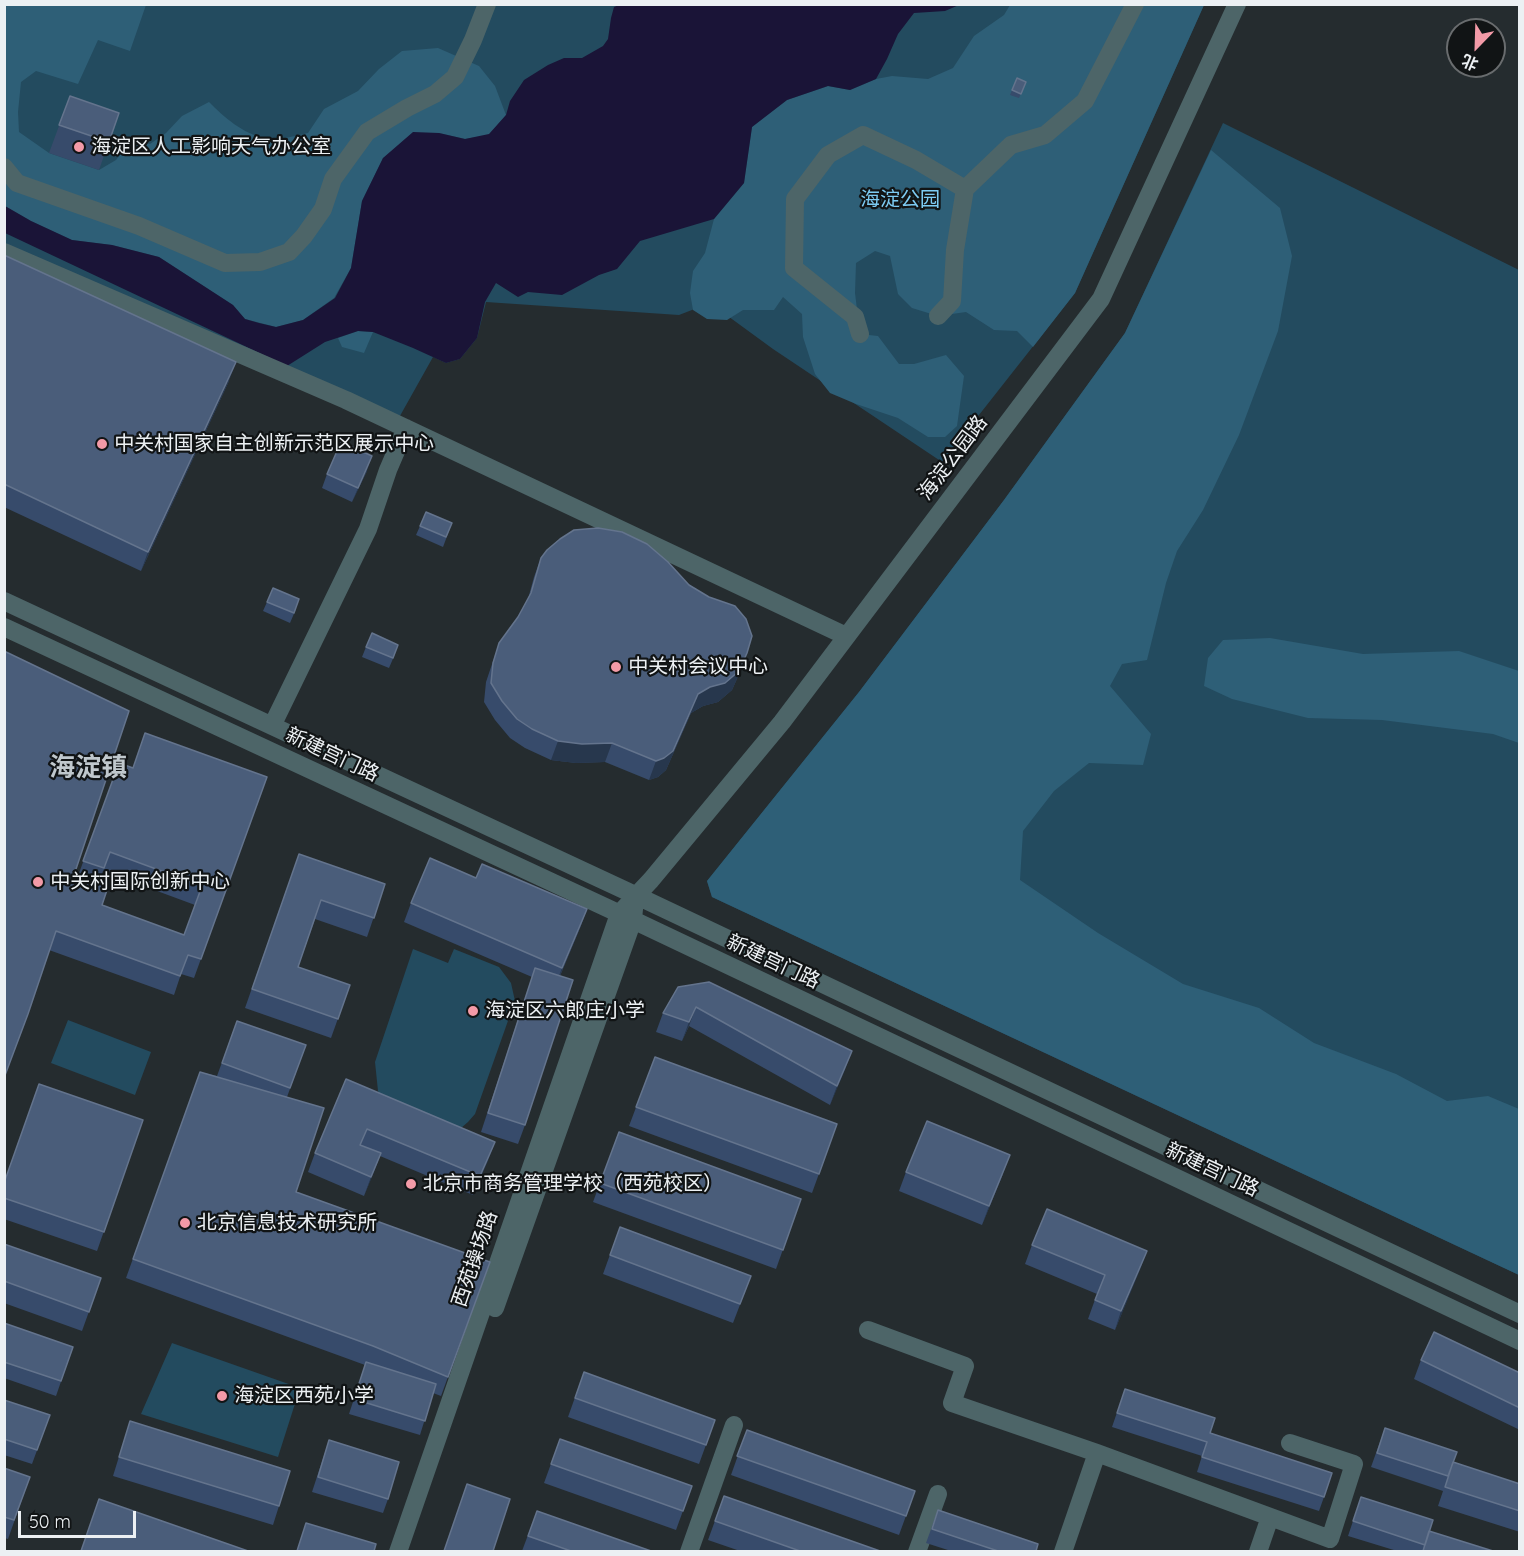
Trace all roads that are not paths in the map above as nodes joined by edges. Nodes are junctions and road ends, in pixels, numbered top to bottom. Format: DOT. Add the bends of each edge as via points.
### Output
graph roads {
  1 [pos="487,4"];
  2 [pos="1135,4"];
  3 [pos="1237,4"];
  4 [pos="4,167"];
  5 [pos="965,189"];
  6 [pos="4,252"];
  7 [pos="938,316"];
  8 [pos="860,334"];
  9 [pos="406,428"];
  10 [pos="4,601"];
  11 [pos="4,627"];
  12 [pos="846,636"];
  13 [pos="272,726"];
  14 [pos="635,896"];
  15 [pos="626,917"];
  16 [pos="1520,1314"];
  17 [pos="868,1330"];
  18 [pos="1520,1341"];
  19 [pos="734,1425"];
  20 [pos="1290,1443"];
  21 [pos="1097,1453"];
  22 [pos="938,1494"];
  23 [pos="1270,1517"];
  24 [pos="398,1551"];
  25 [pos="409,1551"];
  26 [pos="689,1551"];
  27 [pos="917,1551"];
  28 [pos="1063,1551"];
  29 [pos="1258,1551"];
  1 -- 4 [label="street" via="455,76 435,94 367,132 333,179 322,209 289,252 260,261 225,263 140,226 17,183"];
  2 -- 5 [label="street" via="1085,101 1045,135 1011,145"];
  3 -- 12 [label="street, 海淀公园路" via="1101,299"];
  5 -- 7 [label="street" via="952,301"];
  5 -- 8 [label="street" via="864,135 828,155 795,200 794,268 855,317"];
  6 -- 9 [label="street"];
  9 -- 12 [label="street"];
  9 -- 13 [label="street" via="368,529"];
  10 -- 13 [label="street, 新建宫门路"];
  11 -- 15 [label="street, 新建宫门路"];
  12 -- 14 [label="street, 海淀公园路" via="775,730"];
  13 -- 14 [label="street, 新建宫门路"];
  14 -- 15 [label="street, 海淀公园路"];
  14 -- 16 [label="street, 新建宫门路"];
  15 -- 18 [label="street, 新建宫门路"];
  15 -- 24 [label="street, 西苑操场路"];
  15 -- 25 [label="street, 西苑操场路"];
  17 -- 21 [label="street" via="965,1366 952,1403"];
  19 -- 26 [label="street"];
  20 -- 23 [label="street" via="1354,1464 1330,1539"];
  21 -- 23 [label="street"];
  21 -- 28 [label="street"];
  22 -- 27 [label="street"];
  23 -- 29 [label="street"];
}
